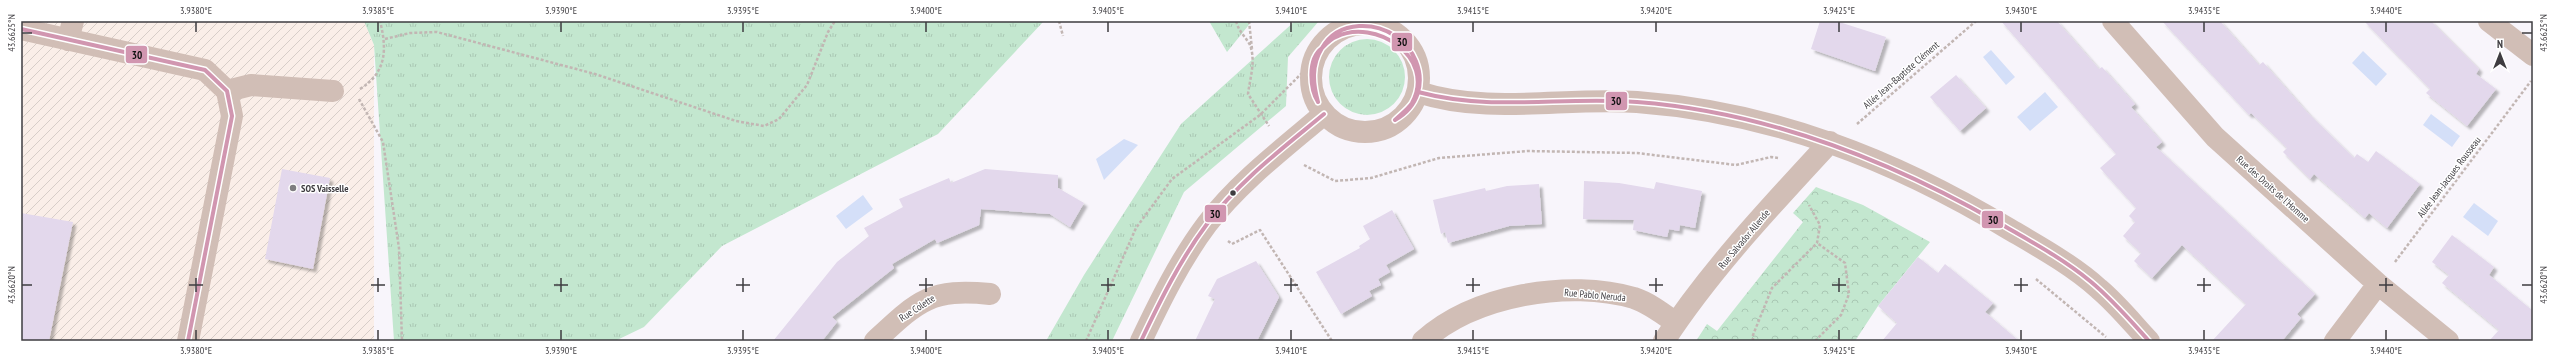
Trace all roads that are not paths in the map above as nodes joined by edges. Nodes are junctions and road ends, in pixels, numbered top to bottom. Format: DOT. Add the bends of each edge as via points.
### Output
graph roads {
  1 [pos="2113,21"];
  2 [pos="2489,21"];
  3 [pos="1387,24"];
  4 [pos="21,29"];
  5 [pos="71,31"];
  6 [pos="2533,55"];
  7 [pos="227,91"];
  8 [pos="333,91"];
  9 [pos="1418,92"];
  10 [pos="1324,114"];
  11 [pos="1839,146"];
  12 [pos="2378,284"];
  13 [pos="990,294"];
  14 [pos="1676,322"];
  15 [pos="188,341"];
  16 [pos="876,341"];
  17 [pos="1141,341"];
  18 [pos="1423,341"];
  19 [pos="1664,341"];
  20 [pos="2149,341"];
  21 [pos="2335,341"];
  22 [pos="2448,341"];
  1 -- 12 [label="street, Rue des Droits de l'Homme" via="2215,137"];
  2 -- 6 [label="street"];
  3 -- 9 [label="street" via="1409,47 1417,64"];
  3 -- 10 [label="street" via="1348,27 1337,32 1323,44 1314,60 1311,79 1313,91"];
  4 -- 5 [label="street"];
  5 -- 7 [label="street" via="205,70"];
  7 -- 8 [label="street" via="251,85"];
  7 -- 15 [label="street" via="232,116"];
  9 -- 10 [label="street" via="1404,116 1388,127 1376,131 1357,131 1339,125"];
  9 -- 11 [label="street" via="1441,99 1477,104 1580,100 1636,102 1688,108 1746,118"];
  10 -- 17 [label="street" via="1237,190 1206,224 1164,291"];
  11 -- 14 [label="street, Rue Salvador Allende" via="1803,172 1753,226"];
  11 -- 20 [label="street" via="1924,180 2031,242 2099,288"];
  12 -- 21 [label="street"];
  12 -- 22 [label="street, Rue des Droits de l'Homme"];
  13 -- 16 [label="street, Rue Colette" via="960,291 933,295 902,316"];
  14 -- 18 [label="street, Rue Pablo Neruda" via="1656,308 1633,298 1574,291 1543,292 1512,297 1481,307 1451,322"];
  14 -- 19 [label="street, Rue Salvador Allende"];
}
